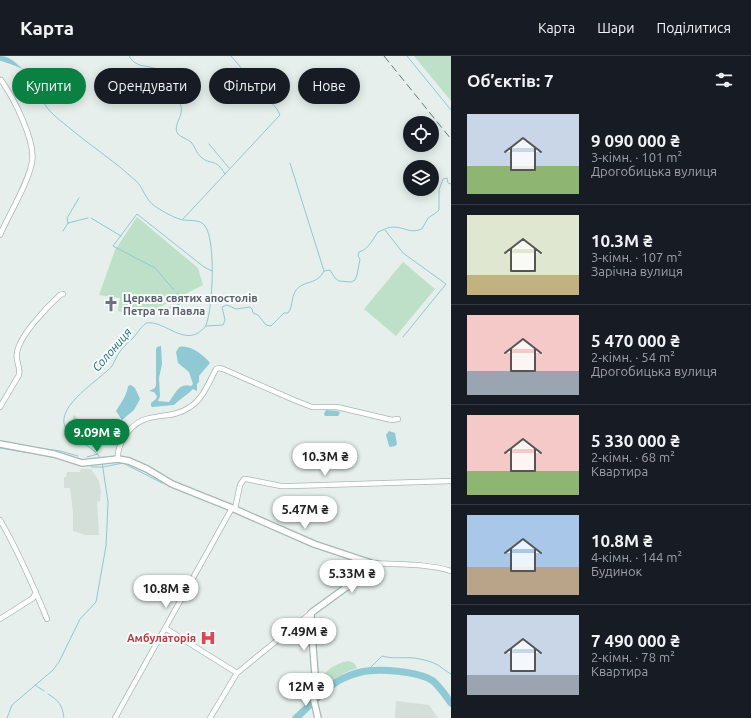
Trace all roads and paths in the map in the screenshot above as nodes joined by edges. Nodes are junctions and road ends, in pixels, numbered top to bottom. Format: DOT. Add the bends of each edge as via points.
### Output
graph roads {
  1 [pos="1,80"];
  2 [pos="0,235"];
  3 [pos="63,294"];
  4 [pos="0,407"];
  5 [pos="398,419"];
  6 [pos="0,444"];
  7 [pos="118,460"];
  8 [pos="451,481"];
  9 [pos="233,509"];
  10 [pos="0,520"];
  11 [pos="371,563"];
  12 [pos="451,571"];
  13 [pos="36,592"];
  14 [pos="311,613"];
  15 [pos="0,619"];
  16 [pos="47,619"];
  17 [pos="165,628"];
  18 [pos="237,673"];
  19 [pos="115,718"];
  20 [pos="210,718"];
  21 [pos="318,718"];
  1 -- 2 [label="street" via="27,132 32,161"];
  3 -- 4 [label="street" via="42,312 21,343 16,353 19,375"];
  5 -- 7 [label="street" via="392,420 334,407 312,407 218,368 198,400 189,408 178,413 147,418 133,426 120,445"];
  6 -- 7 [label="street" via="54,454 80,462"];
  7 -- 9 [label="street" via="134,462 172,484"];
  8 -- 9 [label="street" via="281,486 244,479 240,484"];
  9 -- 11 [label="street" via="314,544"];
  9 -- 17 [label="street"];
  10 -- 13 [label="street"];
  11 -- 12 [label="street" via="420,564"];
  11 -- 14 [label="street" via="370,570"];
  13 -- 15 [label="street" via="33,598"];
  13 -- 16 [label="street"];
  14 -- 18 [label="street"];
  14 -- 21 [label="street" via="315,678 310,688"];
  17 -- 18 [label="street"];
  17 -- 19 [label="street"];
  18 -- 20 [label="street"];
}
